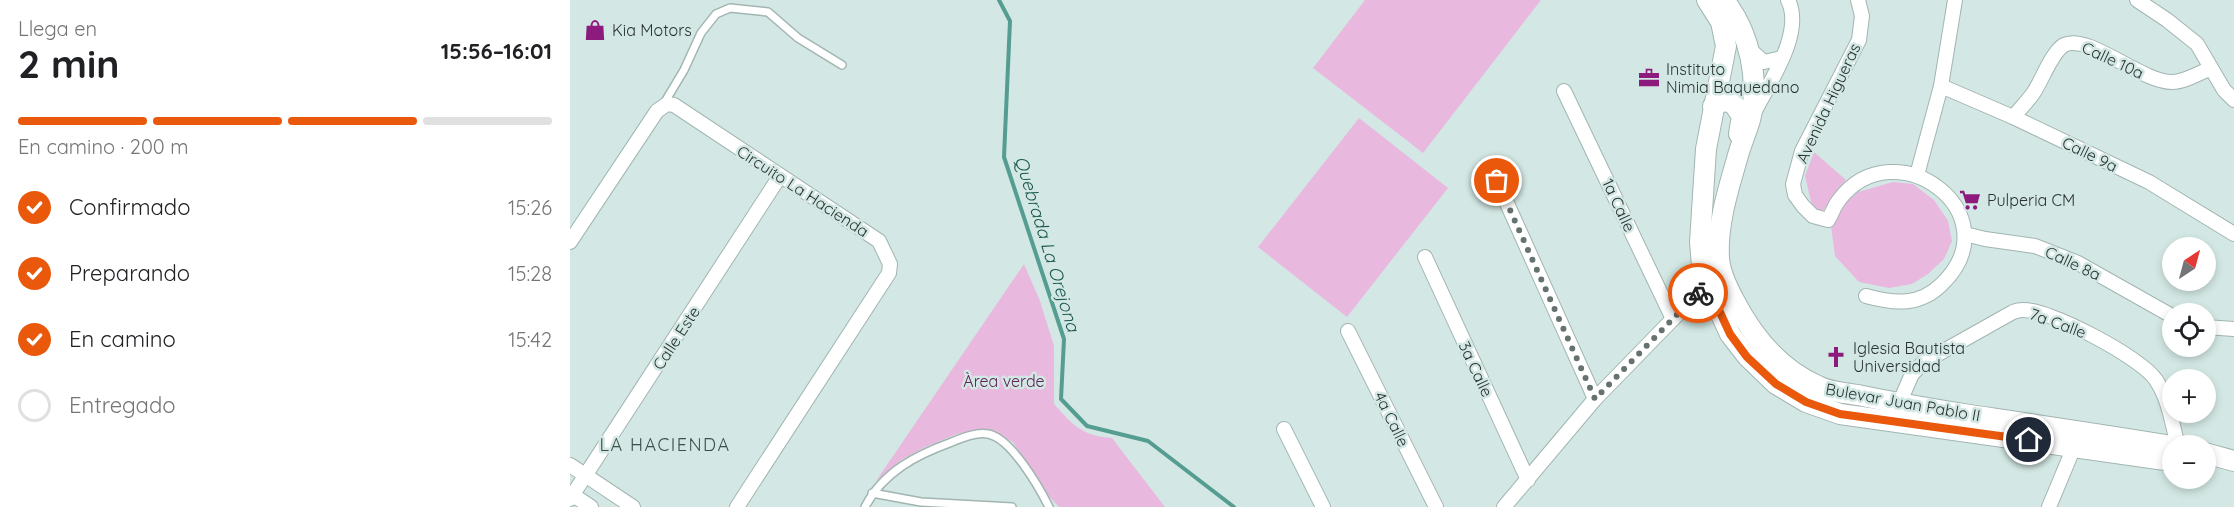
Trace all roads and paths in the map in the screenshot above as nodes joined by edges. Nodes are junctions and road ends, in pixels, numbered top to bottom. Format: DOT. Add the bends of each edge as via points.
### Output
graph roads {
  1 [pos="1707,0"];
  2 [pos="1724,0"];
  3 [pos="1788,0"];
  4 [pos="1858,0"];
  5 [pos="1956,0"];
  6 [pos="2137,0"];
  7 [pos="1748,48"];
  8 [pos="1782,58"];
  9 [pos="842,65"];
  10 [pos="2211,68"];
  11 [pos="1941,86"];
  12 [pos="1564,92"];
  13 [pos="2234,100"];
  14 [pos="1713,106"];
  15 [pos="661,107"];
  16 [pos="2013,117"];
  17 [pos="1750,120"];
  18 [pos="1706,149"];
  19 [pos="1739,152"];
  20 [pos="1917,175"];
  21 [pos="780,176"];
  22 [pos="1497,181"];
  23 [pos="1965,234"];
  24 [pos="2234,234"];
  25 [pos="570,242"];
  26 [pos="1425,257"];
  27 [pos="1707,284"];
  28 [pos="1866,296"];
  29 [pos="2162,310"];
  30 [pos="1673,319"];
  31 [pos="2216,328"];
  32 [pos="2234,329"];
  33 [pos="1348,331"];
  34 [pos="1595,399"];
  35 [pos="1899,404"];
  36 [pos="1284,429"];
  37 [pos="2175,435"];
  38 [pos="2162,444"];
  39 [pos="2074,447"];
  40 [pos="2216,456"];
  41 [pos="2162,460"];
  42 [pos="2234,461"];
  43 [pos="570,465"];
  44 [pos="2216,469"];
  45 [pos="2234,473"];
  46 [pos="586,476"];
  47 [pos="1528,480"];
  48 [pos="872,493"];
  49 [pos="571,496"];
  50 [pos="591,507"];
  51 [pos="633,507"];
  52 [pos="737,507"];
  53 [pos="865,507"];
  54 [pos="1012,507"];
  55 [pos="1050,507"];
  56 [pos="1323,507"];
  57 [pos="1436,507"];
  58 [pos="1504,507"];
  59 [pos="2049,507"];
  1 -- 14 [label="main road, Bulevar Juan Pablo II" via="1721,22 1726,46"];
  2 -- 7 [label="main road, Bulevar Juan Pablo II" via="1740,23"];
  3 -- 8 [label="street" via="1793,17"];
  4 -- 20 [label="street, Avenida Higueras" via="1862,16 1859,40 1802,151 1793,183 1796,195 1813,216 1828,220 1838,201 1854,185 1874,175 1895,171"];
  5 -- 11 [label="street"];
  6 -- 10 [label="street" via="2197,44"];
  7 -- 8 [label="street" via="1764,62"];
  7 -- 17 [label="main road, Bulevar Juan Pablo II" via="1753,93"];
  8 -- 17 [label="street"];
  9 -- 15 [label="lane" via="798,38 768,12 730,8 716,14 701,33"];
  10 -- 13 [label="street"];
  10 -- 16 [label="street, Calle 10a" via="2181,81 2164,81 2145,76 2086,44 2064,45"];
  11 -- 16 [label="street, Calle 9a"];
  11 -- 20 [label="street"];
  12 -- 30 [label="street, 1a Calle"];
  14 -- 18 [label="main road, Bulevar Juan Pablo II"];
  14 -- 19 [label="main road" via="1723,101 1737,107 1742,116"];
  15 -- 21 [label="street, Circuito La Hacienda" via="674,105"];
  15 -- 25 [label="street"];
  16 -- 24 [label="street, Calle 9a" via="2149,182"];
  17 -- 19 [label="main road, Bulevar Juan Pablo II"];
  18 -- 19 [label="main road" via="1713,160 1728,165"];
  18 -- 27 [label="main road, Bulevar Juan Pablo II" via="1700,242"];
  19 -- 35 [label="main road, Bulevar Juan Pablo II" via="1723,219 1719,259 1744,321 1781,364 1820,387"];
  20 -- 23 [label="street, Avenida Higueras" via="1938,186 1955,204"];
  21 -- 46 [label="street, Calle Este"];
  21 -- 52 [label="street, Circuito La Hacienda" via="879,241 890,264 889,273"];
  22 -- 34 [label="street"];
  23 -- 28 [label="street" via="1952,275 1935,291 1913,301 1889,303"];
  23 -- 29 [label="street, Calle 8a" via="2035,246 2078,263"];
  26 -- 47 [label="street, 3a Calle"];
  27 -- 30 [label="street"];
  27 -- 39 [label="main road, Bulevar Juan Pablo II" via="1730,334 1747,357 1776,384 1806,402 1840,414"];
  30 -- 34 [label="street"];
  31 -- 32 [label="street"];
  33 -- 57 [label="street, 4a Calle"];
  34 -- 47 [label="street"];
  35 -- 37 [label="street, 7a Calle" via="1912,374 1924,362 2013,312 2035,311 2073,326 2139,363 2155,377 2164,393"];
  35 -- 38 [label="main road, Bulevar Juan Pablo II"];
  36 -- 56 [label="street"];
  39 -- 41 [label="main road, Bulevar Juan Pablo II"];
  39 -- 59 [label="street"];
  40 -- 42 [label="main road"];
  43 -- 46 [label="street"];
  44 -- 45 [label="main road"];
  46 -- 49 [label="street, Calle Este"];
  46 -- 51 [label="street"];
  47 -- 58 [label="street"];
  48 -- 53 [label="lane"];
  48 -- 54 [label="lane" via="921,502"];
  48 -- 55 [label="lane" via="902,464 968,436 988,434 1016,455"];
  49 -- 50 [label="street"];
}
